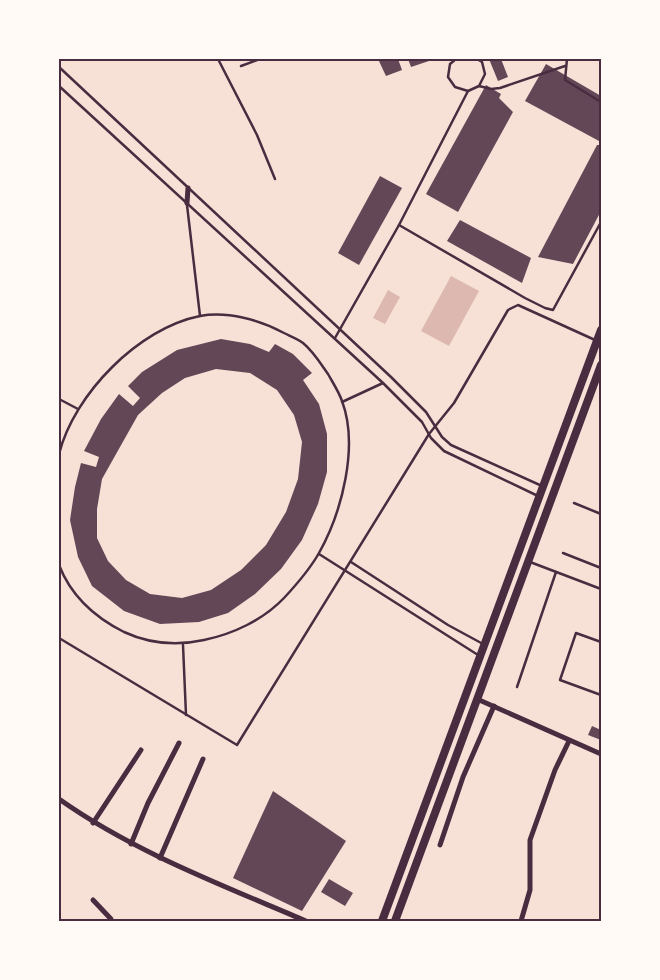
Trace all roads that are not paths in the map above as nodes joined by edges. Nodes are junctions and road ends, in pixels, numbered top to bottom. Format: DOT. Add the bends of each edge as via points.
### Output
graph roads {
  1 [pos="218,59"];
  2 [pos="260,59"];
  3 [pos="456,59"];
  4 [pos="477,59"];
  5 [pos="567,59"];
  6 [pos="241,66"];
  7 [pos="565,66"];
  8 [pos="59,67"];
  9 [pos="59,86"];
  10 [pos="479,86"];
  11 [pos="468,91"];
  12 [pos="601,102"];
  13 [pos="276,179"];
  14 [pos="188,188"];
  15 [pos="187,203"];
  16 [pos="601,222"];
  17 [pos="399,225"];
  18 [pos="200,316"];
  19 [pos="341,329"];
  20 [pos="601,330"];
  21 [pos="335,338"];
  22 [pos="597,341"];
  23 [pos="601,365"];
  24 [pos="383,383"];
  25 [pos="59,399"];
  26 [pos="342,402"];
  27 [pos="78,409"];
  28 [pos="436,424"];
  29 [pos="428,434"];
  30 [pos="59,454"];
  31 [pos="543,487"];
  32 [pos="539,497"];
  33 [pos="574,503"];
  34 [pos="601,514"];
  35 [pos="319,554"];
  36 [pos="562,554"];
  37 [pos="529,561"];
  38 [pos="351,562"];
  39 [pos="59,565"];
  40 [pos="601,568"];
  41 [pos="345,570"];
  42 [pos="556,572"];
  43 [pos="601,588"];
  44 [pos="59,638"];
  45 [pos="601,642"];
  46 [pos="183,645"];
  47 [pos="484,645"];
  48 [pos="480,656"];
  49 [pos="517,688"];
  50 [pos="601,695"];
  51 [pos="477,699"];
  52 [pos="494,706"];
  53 [pos="186,715"];
  54 [pos="569,741"];
  55 [pos="179,743"];
  56 [pos="141,750"];
  57 [pos="601,754"];
  58 [pos="204,759"];
  59 [pos="59,799"];
  60 [pos="94,823"];
  61 [pos="131,844"];
  62 [pos="440,845"];
  63 [pos="160,858"];
  64 [pos="93,900"];
  65 [pos="112,920"];
  66 [pos="306,921"];
  67 [pos="382,921"];
  68 [pos="395,921"];
  69 [pos="521,921"];
  1 -- 13 [label="lane"];
  2 -- 6 [label="lane"];
  3 -- 11 [label="lane" via="450,64 448,77 456,87"];
  4 -- 10 [label="lane" via="482,62 485,74"];
  5 -- 7 [label="lane"];
  7 -- 10 [label="lane" via="500,88"];
  7 -- 12 [label="lane" via="565,80"];
  8 -- 14 [label="lane"];
  9 -- 15 [label="lane"];
  10 -- 11 [label="lane"];
  11 -- 17 [label="lane"];
  14 -- 15 [label="street"];
  14 -- 19 [label="lane"];
  15 -- 18 [label="lane"];
  15 -- 21 [label="lane"];
  16 -- 17 [label="lane" via="553,310 525,298"];
  17 -- 19 [label="lane"];
  18 -- 26 [label="lane" via="232,315 270,326 303,343 322,364"];
  18 -- 27 [label="lane" via="174,325 124,355"];
  19 -- 21 [label="lane"];
  19 -- 28 [label="lane"];
  20 -- 22 [label="main road"];
  21 -- 24 [label="lane"];
  22 -- 28 [label="lane" via="518,305 508,310 454,403"];
  22 -- 31 [label="main road"];
  23 -- 37 [label="main road"];
  24 -- 26 [label="lane"];
  24 -- 29 [label="lane" via="422,422"];
  25 -- 27 [label="lane"];
  26 -- 35 [label="lane" via="349,432 347,469 340,505"];
  27 -- 30 [label="lane"];
  28 -- 29 [label="lane"];
  28 -- 31 [label="lane" via="442,436 460,451"];
  29 -- 32 [label="lane" via="444,451"];
  29 -- 38 [label="lane"];
  31 -- 32 [label="main road"];
  32 -- 47 [label="main road"];
  33 -- 34 [label="lane"];
  35 -- 41 [label="lane"];
  35 -- 46 [label="lane" via="283,599 256,620 224,636"];
  36 -- 40 [label="lane"];
  37 -- 42 [label="lane"];
  37 -- 51 [label="main road"];
  38 -- 41 [label="lane"];
  38 -- 47 [label="lane"];
  39 -- 46 [label="lane" via="82,604 105,622 154,642"];
  41 -- 48 [label="lane"];
  41 -- 53 [label="lane" via="237,745"];
  42 -- 43 [label="lane"];
  42 -- 49 [label="lane"];
  44 -- 53 [label="lane"];
  45 -- 50 [label="lane" via="576,633 560,680"];
  46 -- 53 [label="lane"];
  47 -- 48 [label="main road"];
  48 -- 67 [label="main road"];
  51 -- 52 [label="street"];
  51 -- 68 [label="main road"];
  52 -- 54 [label="street"];
  52 -- 62 [label="street" via="463,777"];
  54 -- 57 [label="street"];
  54 -- 69 [label="street" via="530,840 530,890"];
  55 -- 61 [label="street"];
  56 -- 60 [label="street"];
  58 -- 63 [label="street"];
  59 -- 60 [label="street"];
  60 -- 61 [label="street"];
  61 -- 63 [label="street"];
  63 -- 66 [label="street"];
  64 -- 65 [label="street"];
}
